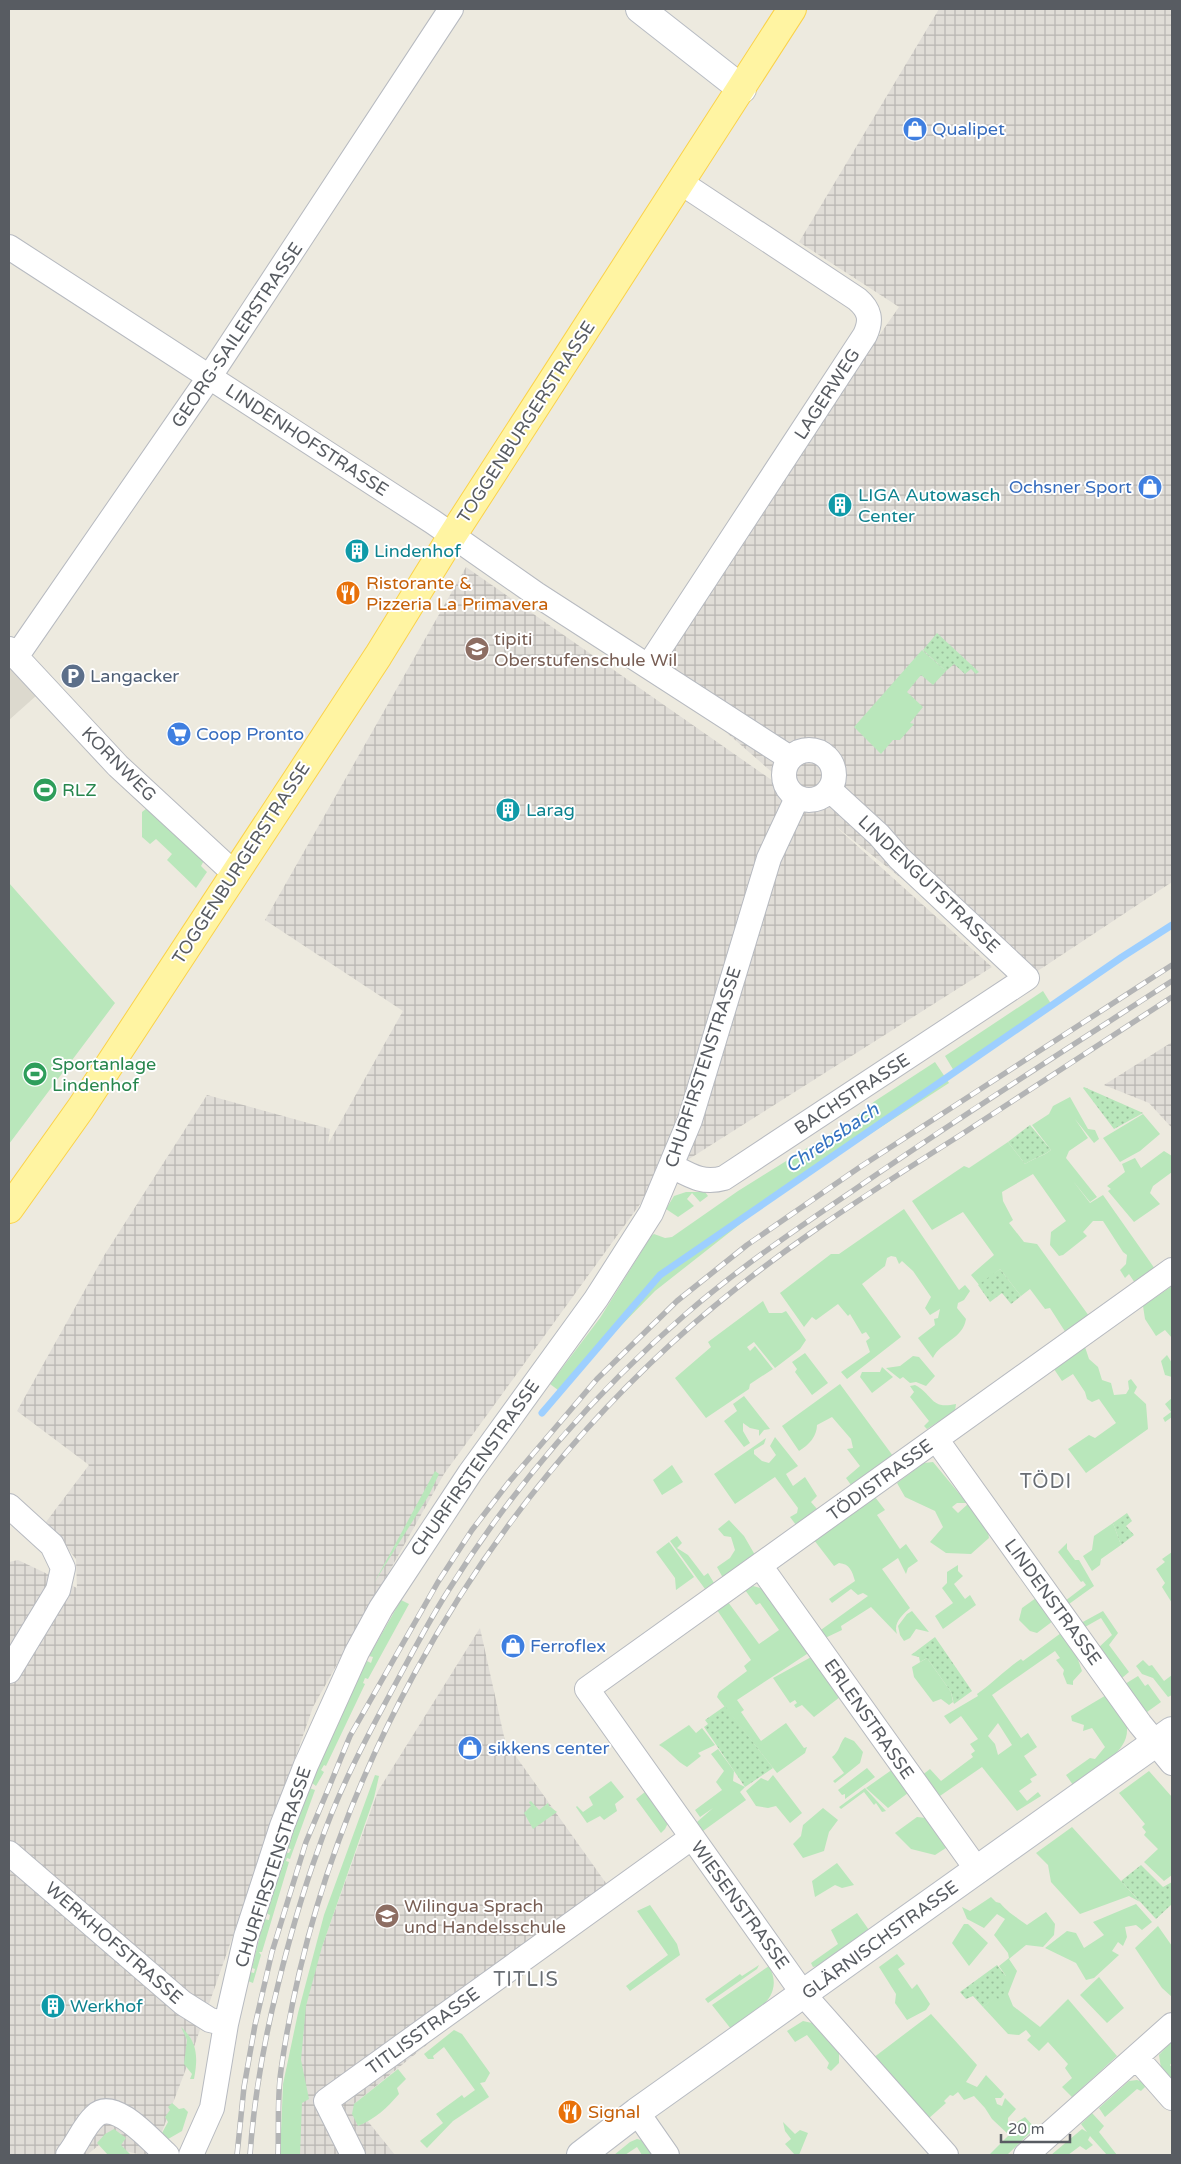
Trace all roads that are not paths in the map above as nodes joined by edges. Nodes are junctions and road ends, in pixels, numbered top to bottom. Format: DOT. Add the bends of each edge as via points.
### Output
graph roads {
  1 [pos="451,9"];
  2 [pos="640,9"];
  3 [pos="792,9"];
  4 [pos="742,89"];
  5 [pos="680,182"];
  6 [pos="9,247"];
  7 [pos="210,376"];
  8 [pos="452,536"];
  9 [pos="12,653"];
  10 [pos="649,665"];
  11 [pos="790,758"];
  12 [pos="830,790"];
  13 [pos="797,798"];
  14 [pos="235,874"];
  15 [pos="1027,978"];
  16 [pos="672,1166"];
  17 [pos="9,1209"];
  18 [pos="1172,1270"];
  19 [pos="936,1439"];
  20 [pos="9,1506"];
  21 [pos="761,1566"];
  22 [pos="9,1671"];
  23 [pos="587,1689"];
  24 [pos="1167,1746"];
  25 [pos="691,1838"];
  26 [pos="9,1853"];
  27 [pos="978,1871"];
  28 [pos="804,1995"];
  29 [pos="226,2024"];
  30 [pos="1172,2025"];
  31 [pos="1136,2058"];
  32 [pos="1172,2098"];
  33 [pos="637,2112"];
  34 [pos="581,2153"];
  35 [pos="68,2155"];
  36 [pos="167,2155"];
  37 [pos="192,2155"];
  38 [pos="353,2155"];
  39 [pos="667,2155"];
  40 [pos="946,2155"];
  41 [pos="1026,2155"];
  1 -- 7 [label="street, GEORG-SAILERSTRASSE"];
  2 -- 4 [label="street"];
  3 -- 4 [label="main road, TOGGENBURGERSTRASSE"];
  4 -- 5 [label="main road, TOGGENBURGERSTRASSE"];
  5 -- 8 [label="main road, TOGGENBURGERSTRASSE"];
  5 -- 10 [label="street, LAGERWEG" via="857,299 865,306 870,325"];
  6 -- 7 [label="street, LINDENHOFSTRASSE"];
  7 -- 8 [label="street, LINDENHOFSTRASSE"];
  7 -- 9 [label="street, GEORG-SAILERSTRASSE"];
  8 -- 10 [label="street" via="536,594"];
  8 -- 14 [label="main road, TOGGENBURGERSTRASSE" via="378,656"];
  9 -- 14 [label="street, KORNWEG" via="118,766"];
  10 -- 11 [label="street"];
  11 -- 12 [label="street" via="803,750 824,755 830,760 834,775"];
  11 -- 13 [label="street" via="784,780"];
  12 -- 13 [label="street" via="819,799"];
  12 -- 15 [label="street, LINDENGUTSTRASSE"];
  13 -- 16 [label="street, CHURFIRSTENSTRASSE" via="769,858 690,1120"];
  14 -- 17 [label="main road, TOGGENBURGERSTRASSE" via="81,1108"];
  15 -- 16 [label="street, BACHSTRASSE" via="724,1178 711,1182 697,1179"];
  16 -- 29 [label="street, CHURFIRSTENSTRASSE" via="630,1248 443,1512 381,1608 357,1652 282,1826 246,1937"];
  18 -- 19 [label="street, TÖDISTRASSE"];
  19 -- 21 [label="street, TÖDISTRASSE"];
  19 -- 24 [label="street, LINDENSTRASSE"];
  20 -- 22 [label="street" via="52,1545 63,1568 58,1590"];
  21 -- 23 [label="street, TÖDISTRASSE"];
  21 -- 27 [label="street, ERLENSTRASSE"];
  23 -- 25 [label="street, WIESENSTRASSE"];
  24 -- 27 [label="street, GLÄRNISCHSTRASSE"];
  25 -- 28 [label="street, WIESENSTRASSE"];
  25 -- 38 [label="street, TITLISSTRASSE" via="326,2101"];
  26 -- 29 [label="street, WERKHOFSTRASSE" via="183,2003 210,2020"];
  27 -- 28 [label="street, GLÄRNISCHSTRASSE"];
  28 -- 33 [label="street, GLÄRNISCHSTRASSE"];
  28 -- 40 [label="street, WIESENSTRASSE"];
  29 -- 37 [label="street, CHURFIRSTENSTRASSE" via="212,2108"];
  30 -- 31 [label="street"];
  31 -- 32 [label="street"];
  31 -- 41 [label="street"];
  33 -- 34 [label="street, GLÄRNISCHSTRASSE"];
  33 -- 39 [label="street"];
  35 -- 36 [label="street" via="96,2114 110,2110 122,2115"];
}
